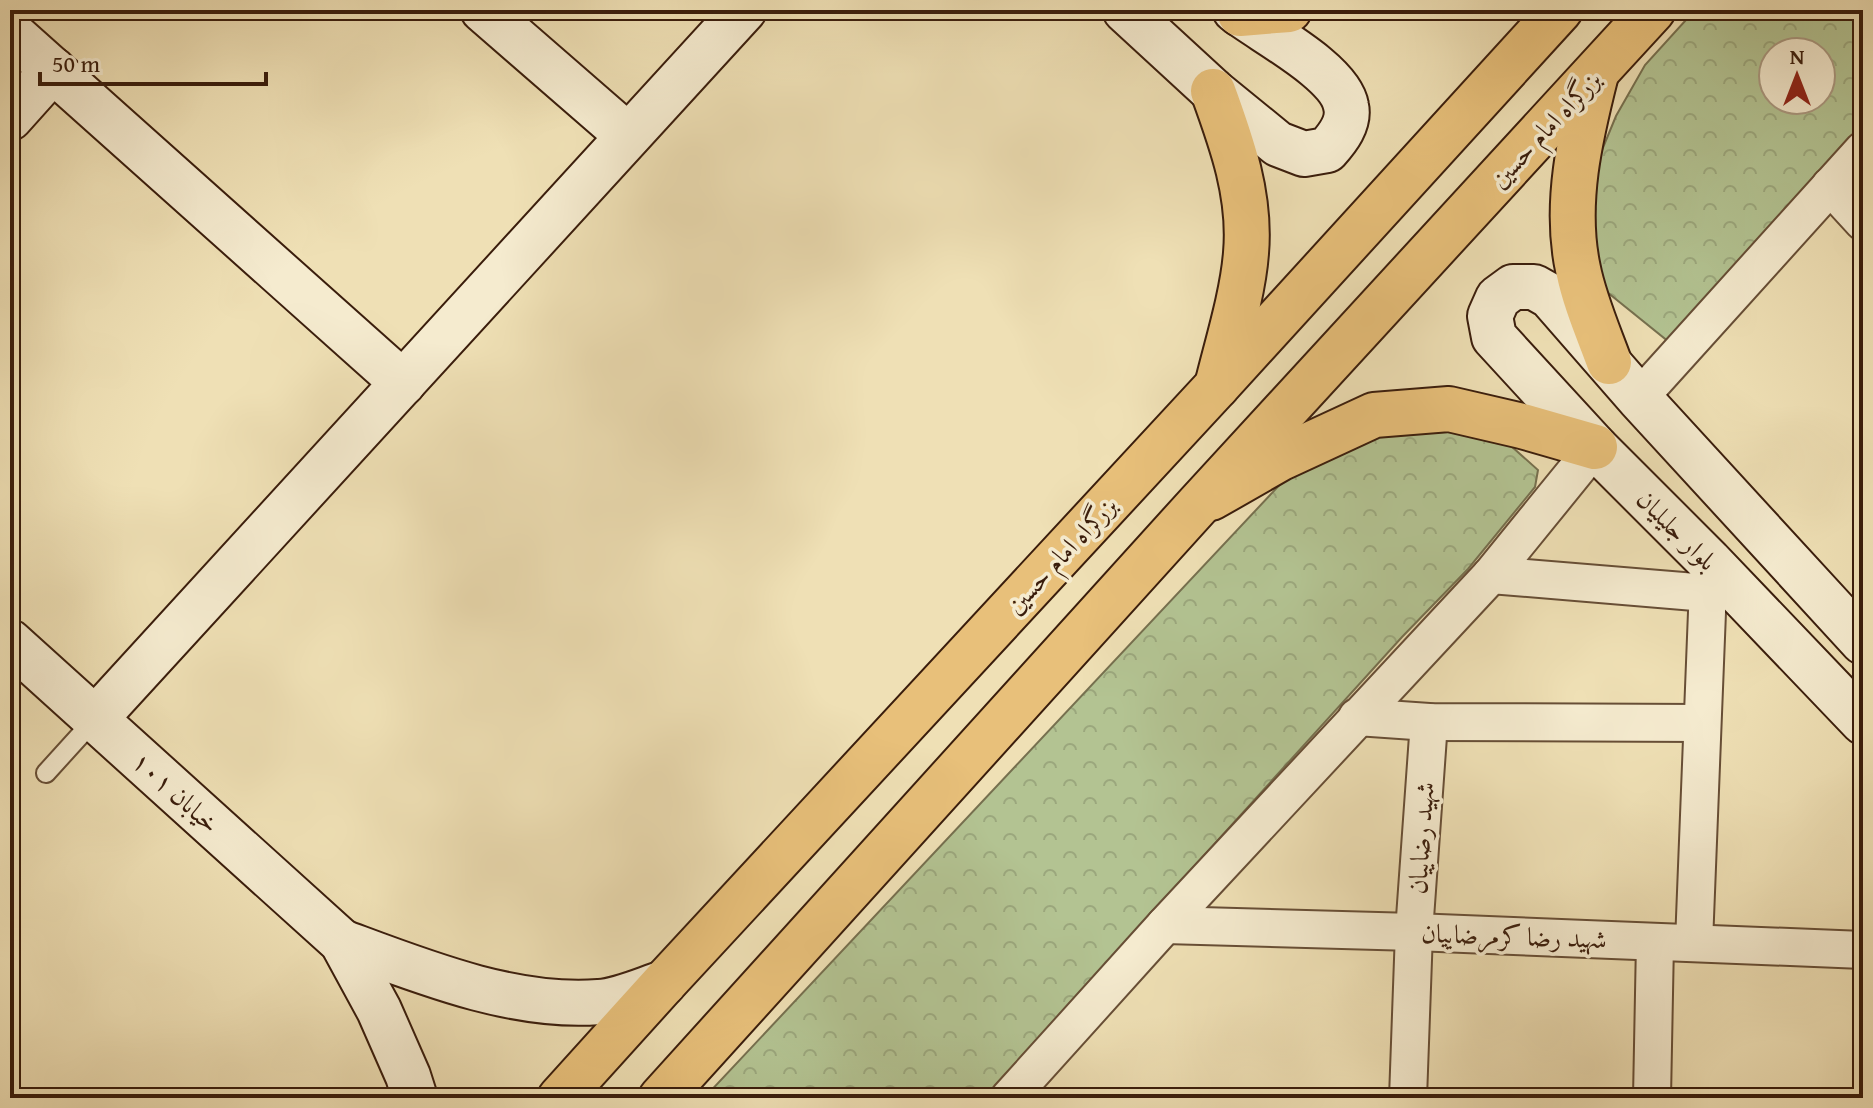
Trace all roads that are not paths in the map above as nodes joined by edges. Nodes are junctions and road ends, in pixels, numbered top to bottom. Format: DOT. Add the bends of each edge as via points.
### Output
graph roads {
  1 [pos="483,10"];
  2 [pos="744,10"];
  3 [pos="1125,10"];
  4 [pos="1289,10"];
  5 [pos="1560,10"];
  6 [pos="1653,10"];
  7 [pos="1238,12"];
  8 [pos="10,32"];
  9 [pos="53,70"];
  10 [pos="1596,74"];
  11 [pos="1213,91"];
  12 [pos="10,118"];
  13 [pos="628,136"];
  14 [pos="1863,150"];
  15 [pos="1830,186"];
  16 [pos="1863,222"];
  17 [pos="1609,362"];
  18 [pos="403,383"];
  19 [pos="1217,386"];
  20 [pos="1639,398"];
  21 [pos="1595,447"];
  22 [pos="1198,505"];
  23 [pos="1491,575"];
  24 [pos="1708,577"];
  25 [pos="10,642"];
  26 [pos="1863,642"];
  27 [pos="1357,717"];
  28 [pos="95,719"];
  29 [pos="1429,722"];
  30 [pos="1863,722"];
  31 [pos="1702,723"];
  32 [pos="46,773"];
  33 [pos="1165,925"];
  34 [pos="1414,932"];
  35 [pos="342,942"];
  36 [pos="1655,942"];
  37 [pos="1694,943"];
  38 [pos="1863,950"];
  39 [pos="664,983"];
  40 [pos="415,1098"];
  41 [pos="560,1098"];
  42 [pos="661,1098"];
  43 [pos="1009,1098"];
  44 [pos="1408,1098"];
  45 [pos="1652,1098"];
  1 -- 13 [label="main road"];
  2 -- 13 [label="main road"];
  3 -- 11 [label="main road"];
  4 -- 7 [label="main road"];
  5 -- 19 [label="main road, بزرگراه امام حسین"];
  6 -- 10 [label="main road, بزرگراه امام حسین"];
  7 -- 11 [label="main road" via="1337,87 1347,107 1342,132 1327,150 1304,154 1278,144"];
  8 -- 9 [label="main road"];
  9 -- 12 [label="main road"];
  9 -- 18 [label="main road"];
  10 -- 17 [label="main road" via="1573,195 1574,247"];
  10 -- 22 [label="main road, بزرگراه امام حسین"];
  11 -- 19 [label="main road" via="1239,168 1246,217 1246,254"];
  13 -- 18 [label="main road"];
  14 -- 15 [label="street"];
  15 -- 16 [label="street"];
  15 -- 20 [label="street"];
  17 -- 20 [label="main road"];
  17 -- 21 [label="main road, بلوار جلیلیان" via="1550,296 1534,287 1513,287 1498,298 1490,316 1494,337"];
  18 -- 28 [label="main road"];
  19 -- 39 [label="main road, بزرگراه امام حسین"];
  20 -- 26 [label="main road"];
  21 -- 22 [label="main road" via="1449,409 1374,415 1281,458"];
  21 -- 23 [label="street"];
  21 -- 24 [label="main road, بلوار جلیلیان"];
  22 -- 42 [label="main road, بزرگراه امام حسین"];
  23 -- 24 [label="street"];
  23 -- 27 [label="street"];
  24 -- 30 [label="main road, بلوار جلیلیان"];
  24 -- 31 [label="street"];
  25 -- 28 [label="main road, خیابان ۱۰۱"];
  27 -- 29 [label="street"];
  27 -- 33 [label="street"];
  28 -- 32 [label="lane"];
  28 -- 35 [label="main road, خیابان ۱۰۱"];
  29 -- 31 [label="street"];
  29 -- 34 [label="street, شهید رضاییان"];
  31 -- 37 [label="street"];
  33 -- 34 [label="street, شهید رضا کرمرضاییان"];
  33 -- 43 [label="street"];
  34 -- 36 [label="street, شهید رضا کرمرضاییان"];
  34 -- 44 [label="street, شهید رضاییان"];
  35 -- 39 [label="main road" via="477,988 551,1002 602,1002"];
  35 -- 40 [label="main road" via="379,1010"];
  36 -- 37 [label="street, شهید رضا کرمرضاییان"];
  36 -- 45 [label="street"];
  37 -- 38 [label="street, شهید رضا کرمرضاییان"];
  39 -- 41 [label="main road, بزرگراه امام حسین"];
}
